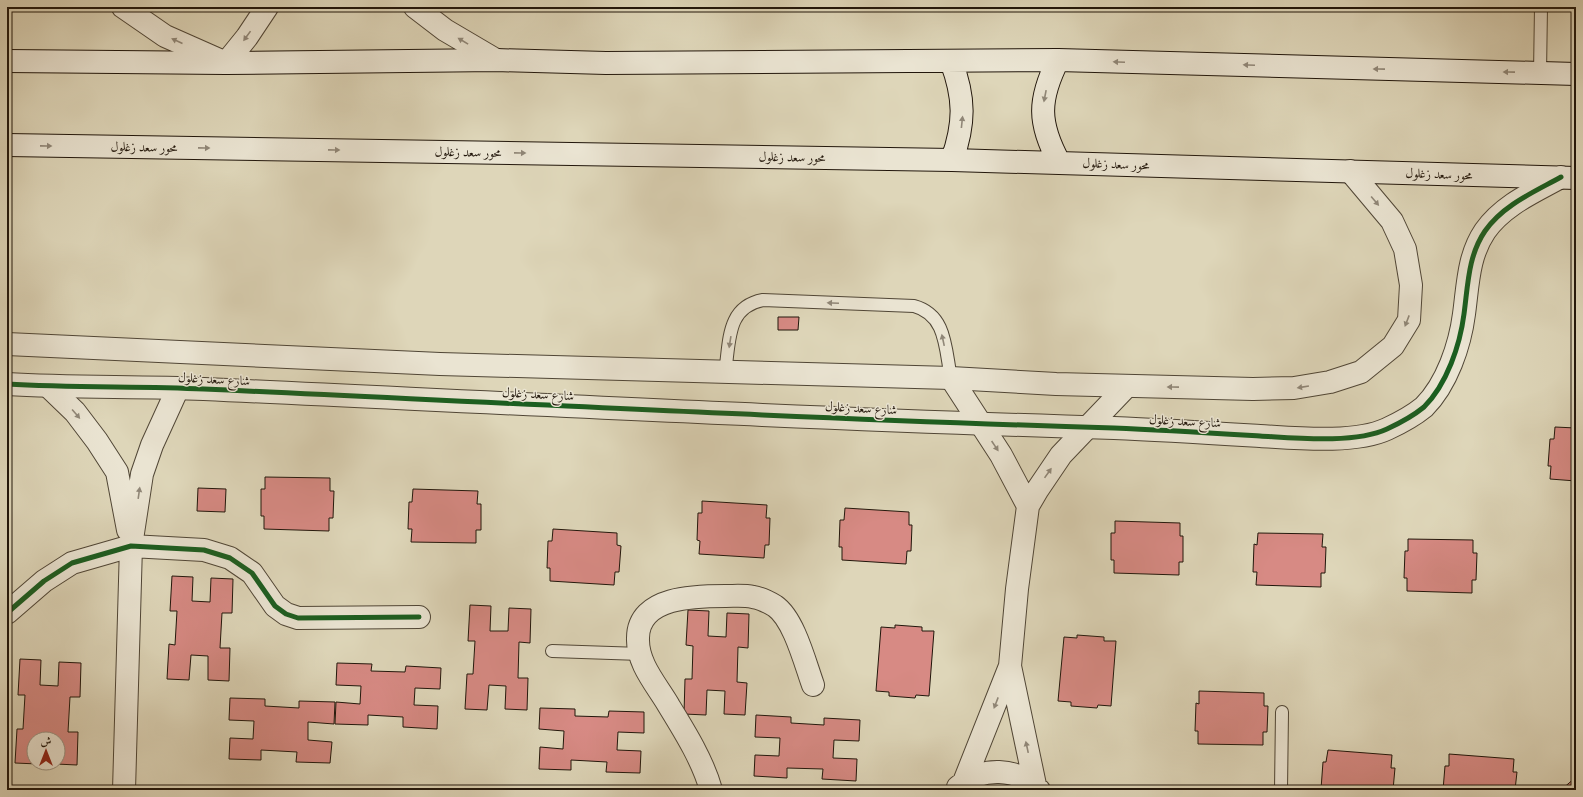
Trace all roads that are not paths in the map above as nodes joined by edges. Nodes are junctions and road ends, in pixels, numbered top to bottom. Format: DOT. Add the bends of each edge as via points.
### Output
graph roads {
  1 [pos="123,7"];
  2 [pos="267,7"];
  3 [pos="415,7"];
  4 [pos="1540,7"];
  5 [pos="496,60"];
  6 [pos="1058,60"];
  7 [pos="7,61"];
  8 [pos="951,61"];
  9 [pos="226,63"];
  10 [pos="1540,73"];
  11 [pos="1576,74"];
  12 [pos="7,145"];
  13 [pos="952,160"];
  14 [pos="1059,162"];
  15 [pos="1350,171"];
  16 [pos="1569,178"];
  17 [pos="7,344"];
  18 [pos="725,372"];
  19 [pos="951,378"];
  20 [pos="7,384"];
  21 [pos="48,386"];
  22 [pos="1127,386"];
  23 [pos="178,388"];
  24 [pos="981,424"];
  25 [pos="1086,428"];
  26 [pos="1028,506"];
  27 [pos="131,546"];
  28 [pos="7,613"];
  29 [pos="419,617"];
  30 [pos="552,651"];
  31 [pos="641,654"];
  32 [pos="1010,666"];
  33 [pos="814,684"];
  34 [pos="1282,712"];
  35 [pos="960,786"];
  36 [pos="1037,788"];
  37 [pos="124,790"];
  38 [pos="711,790"];
  39 [pos="1281,790"];
  9 -- 1 [label="street, one-way" via="165,36"];
  2 -- 9 [label="street, one-way"];
  5 -- 3 [label="street, one-way" via="445,30"];
  4 -- 10 [label="lane"];
  5 -- 8 [label="street" via="606,63"];
  5 -- 9 [label="street"];
  6 -- 8 [label="street"];
  10 -- 6 [label="street, one-way"];
  6 -- 14 [label="street, one-way" via="1046,87 1043,122 1049,143"];
  7 -- 9 [label="street"];
  13 -- 8 [label="street, one-way" via="959,141 962,100"];
  10 -- 11 [label="street"];
  12 -- 13 [label="street, محور سعد زغلول, one-way"];
  13 -- 14 [label="street, محور سعد زغلول"];
  14 -- 15 [label="street, محور سعد زغلول"];
  15 -- 16 [label="street, محور سعد زغلول"];
  15 -- 22 [label="street, شارع سعد زغلول, one-way" via="1392,221 1404,250 1411,285 1409,320 1393,346 1361,372 1330,382 1294,388"];
  16 -- 25 [label="street, شارع سعد زغلول" via="1514,203 1487,228 1477,244 1471,262 1464,320 1454,355 1426,405 1404,421 1381,432 1359,437 1329,438"];
  17 -- 18 [label="street, شارع سعد زغلول" via="432,364"];
  18 -- 19 [label="street, شارع سعد زغلول"];
  19 -- 18 [label="lane, one-way" via="940,326 933,315 923,308 763,300 744,306 735,317"];
  19 -- 22 [label="street, شارع سعد زغلول"];
  19 -- 24 [label="street"];
  20 -- 21 [label="street, شارع سعد زغلول"];
  21 -- 23 [label="street, شارع سعد زغلول"];
  21 -- 27 [label="street, one-way" via="84,424 117,472"];
  22 -- 25 [label="street"];
  23 -- 24 [label="street, شارع سعد زغلول"];
  27 -- 23 [label="street, one-way" via="142,474 155,437"];
  24 -- 25 [label="street, شارع سعد زغلول"];
  24 -- 26 [label="street, one-way"];
  26 -- 25 [label="street, one-way" via="1048,472"];
  26 -- 32 [label="street"];
  27 -- 28 [label="street" via="72,563 44,581"];
  27 -- 29 [label="street" via="204,550 230,558 252,574 275,606 286,614 298,618"];
  27 -- 37 [label="street"];
  30 -- 31 [label="lane"];
  31 -- 33 [label="street" via="638,639 640,624 650,612 660,606 672,600 694,596 754,597 776,607 789,622"];
  31 -- 38 [label="street" via="644,665 708,778"];
  32 -- 35 [label="street, one-way"];
  36 -- 32 [label="street, one-way"];
  34 -- 39 [label="lane"];
  35 -- 36 [label="street" via="977,775 1008,772 1022,777"];
}
